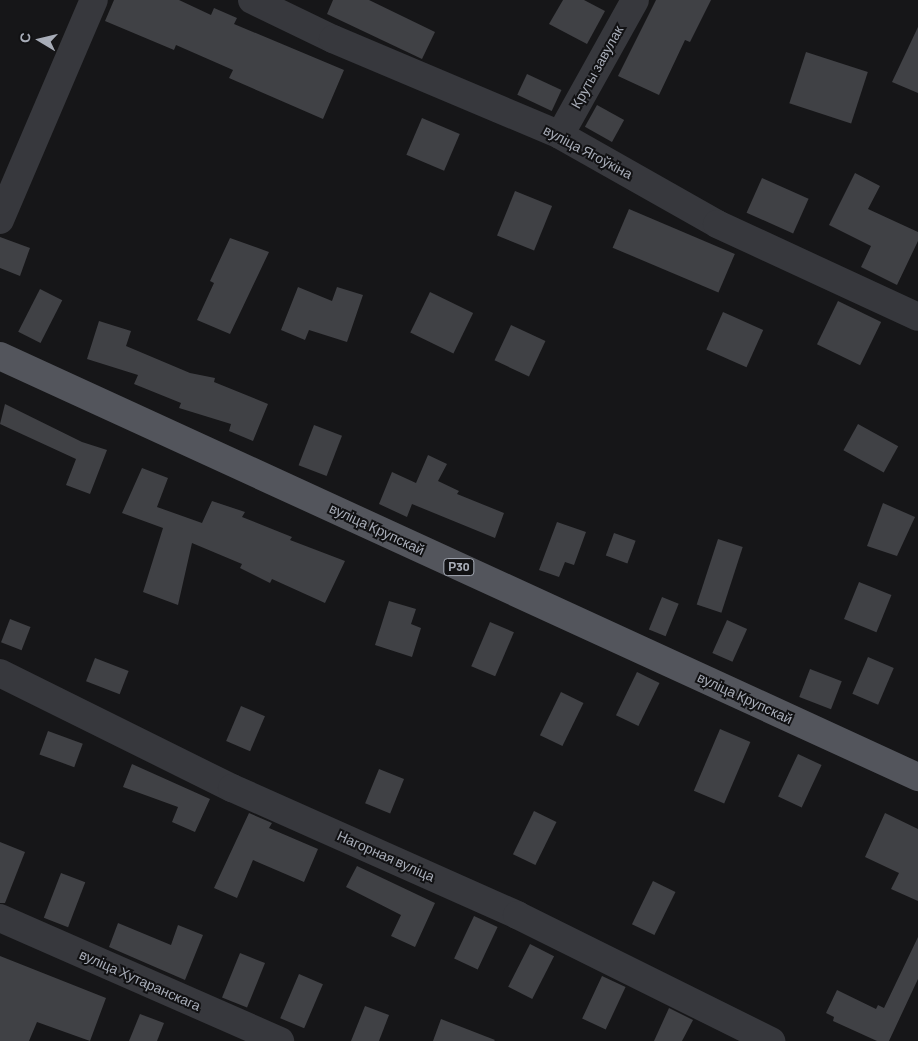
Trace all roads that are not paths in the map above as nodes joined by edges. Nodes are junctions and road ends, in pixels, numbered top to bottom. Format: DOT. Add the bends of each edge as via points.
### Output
graph roads {
  1 [pos="94,0"];
  2 [pos="252,0"];
  3 [pos="635,0"];
  4 [pos="560,135"];
  5 [pos="0,220"];
  6 [pos="918,317"];
  7 [pos="0,356"];
  8 [pos="0,672"];
  9 [pos="918,777"];
  10 [pos="0,918"];
  11 [pos="738,1034"];
  12 [pos="280,1041"];
  13 [pos="771,1041"];
  1 -- 5 [label="street"];
  2 -- 4 [label="street, вуліца Ягоўкіна" via="334,39"];
  3 -- 4 [label="street, Круты завулак"];
  4 -- 6 [label="street, вуліца Ягоўкіна" via="717,224"];
  7 -- 9 [label="main road, вуліца Крупскай / Р30"];
  8 -- 11 [label="street, Нагорная вуліца" via="232,788 518,916"];
  10 -- 12 [label="street, вуліца Хутаранскага"];
  11 -- 13 [label="street, Нагорная вуліца"];
}
